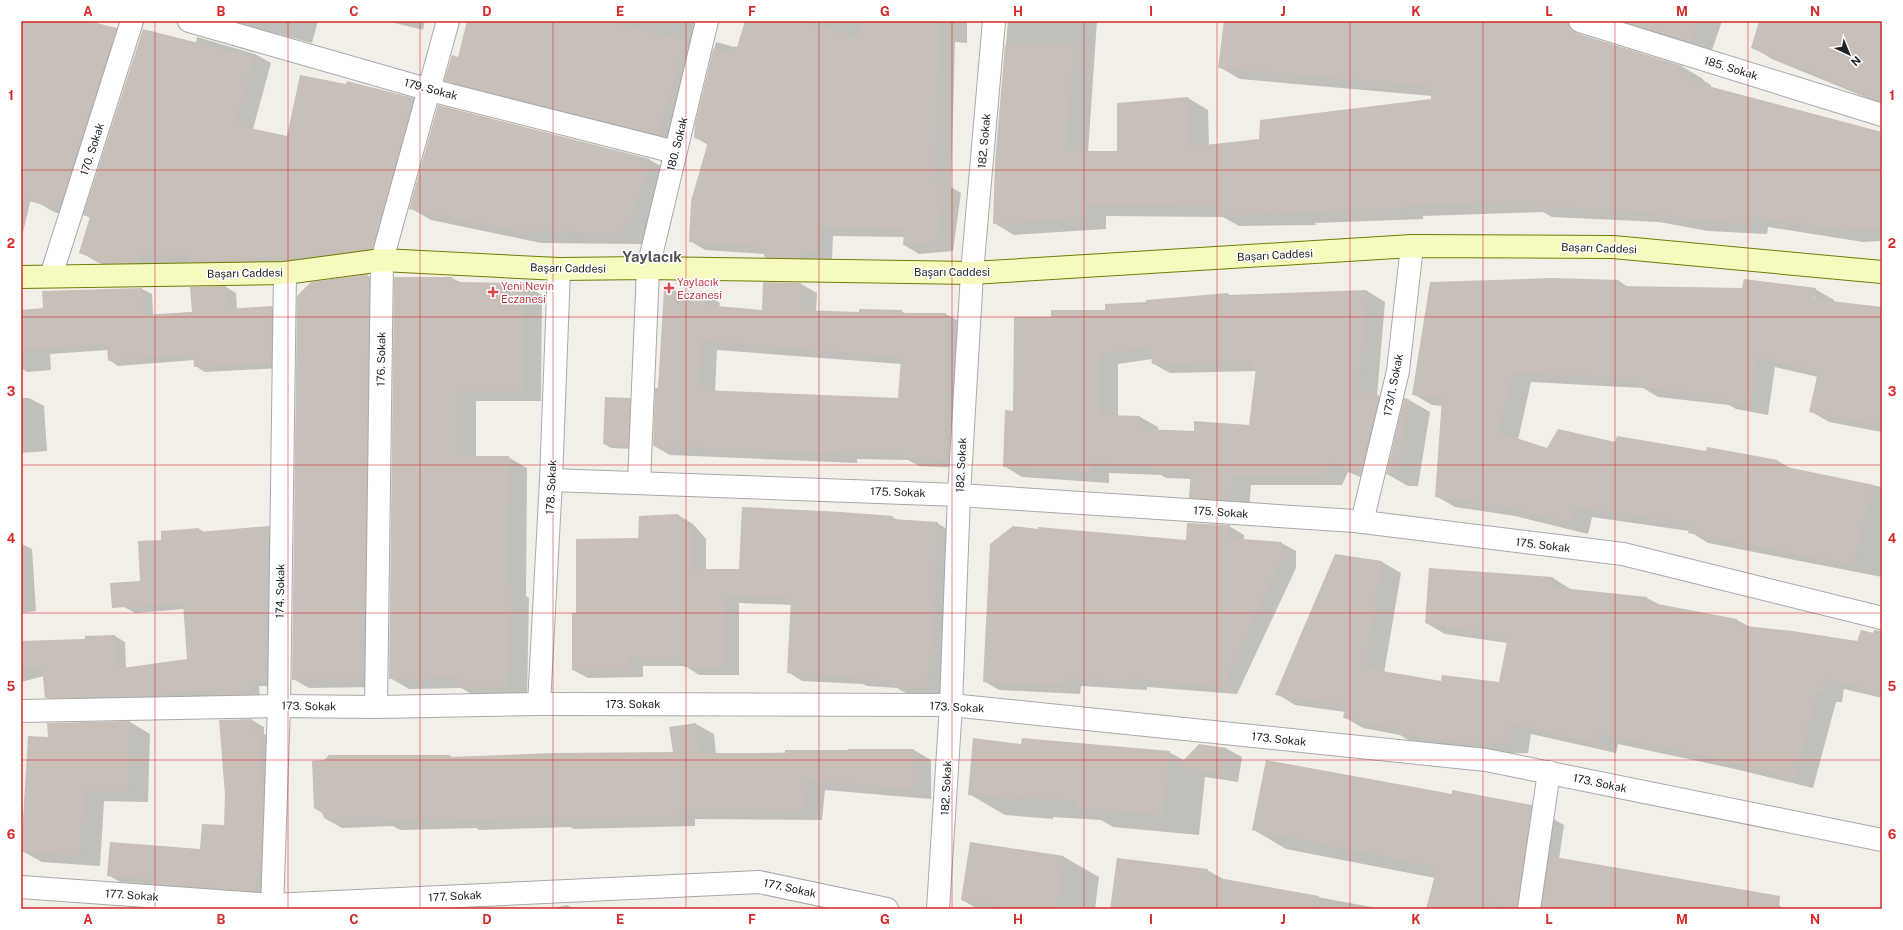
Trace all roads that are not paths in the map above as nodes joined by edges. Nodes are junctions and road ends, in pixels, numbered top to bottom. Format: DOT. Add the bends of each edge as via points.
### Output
graph roads {
  1 [pos="132,21"];
  2 [pos="189,21"];
  3 [pos="448,21"];
  4 [pos="707,21"];
  5 [pos="994,21"];
  6 [pos="1580,21"];
  7 [pos="430,90"];
  8 [pos="1882,115"];
  9 [pos="675,152"];
  10 [pos="1412,246"];
  11 [pos="382,260"];
  12 [pos="648,268"];
  13 [pos="559,269"];
  14 [pos="1882,272"];
  15 [pos="285,273"];
  16 [pos="972,273"];
  17 [pos="51,276"];
  18 [pos="21,277"];
  19 [pos="551,480"];
  20 [pos="639,483"];
  21 [pos="959,495"];
  22 [pos="1362,522"];
  23 [pos="1882,618"];
  24 [pos="539,704"];
  25 [pos="951,705"];
  26 [pos="279,706"];
  27 [pos="376,707"];
  28 [pos="21,711"];
  29 [pos="1549,772"];
  30 [pos="1882,840"];
  31 [pos="21,887"];
  32 [pos="272,907"];
  33 [pos="887,909"];
  34 [pos="938,909"];
  35 [pos="1529,909"];
  1 -- 17 [label="street, 170. Sokak"];
  2 -- 7 [label="street, 179. Sokak"];
  3 -- 7 [label="street, 176. Sokak"];
  4 -- 9 [label="street, 180. Sokak"];
  5 -- 16 [label="street, 182. Sokak"];
  6 -- 8 [label="street, 185. Sokak"];
  7 -- 9 [label="street, 179. Sokak"];
  7 -- 11 [label="street, 176. Sokak"];
  9 -- 12 [label="street, 180. Sokak"];
  10 -- 14 [label="street, Başarı Caddesi" via="1613,247"];
  10 -- 16 [label="street, Başarı Caddesi"];
  10 -- 22 [label="street, 173/1. Sokak" via="1398,371"];
  11 -- 13 [label="street, Başarı Caddesi"];
  11 -- 15 [label="street, Başarı Caddesi"];
  11 -- 27 [label="street, 176. Sokak"];
  12 -- 13 [label="street, Başarı Caddesi"];
  12 -- 16 [label="street, Başarı Caddesi"];
  12 -- 20 [label="street, 180. Sokak"];
  13 -- 19 [label="street, 178. Sokak"];
  15 -- 17 [label="street, Başarı Caddesi"];
  15 -- 26 [label="street, 174. Sokak"];
  16 -- 21 [label="street, 182. Sokak"];
  17 -- 18 [label="street, Başarı Caddesi"];
  19 -- 20 [label="street, 175. Sokak"];
  19 -- 24 [label="street, 178. Sokak"];
  20 -- 21 [label="street, 175. Sokak"];
  21 -- 22 [label="street, 175. Sokak"];
  21 -- 25 [label="street, 182. Sokak"];
  22 -- 23 [label="street, 175. Sokak" via="1623,554"];
  24 -- 25 [label="street, 173. Sokak"];
  24 -- 27 [label="street, 173. Sokak"];
  25 -- 29 [label="street, 173. Sokak" via="1486,760"];
  25 -- 34 [label="street, 182. Sokak"];
  26 -- 27 [label="street, 173. Sokak"];
  26 -- 28 [label="street, 173. Sokak"];
  26 -- 32 [label="street, 174. Sokak"];
  29 -- 30 [label="street, 173. Sokak"];
  29 -- 35 [label="street"];
  31 -- 32 [label="street, 177. Sokak"];
  32 -- 33 [label="street, 177. Sokak" via="759,882"];
}
